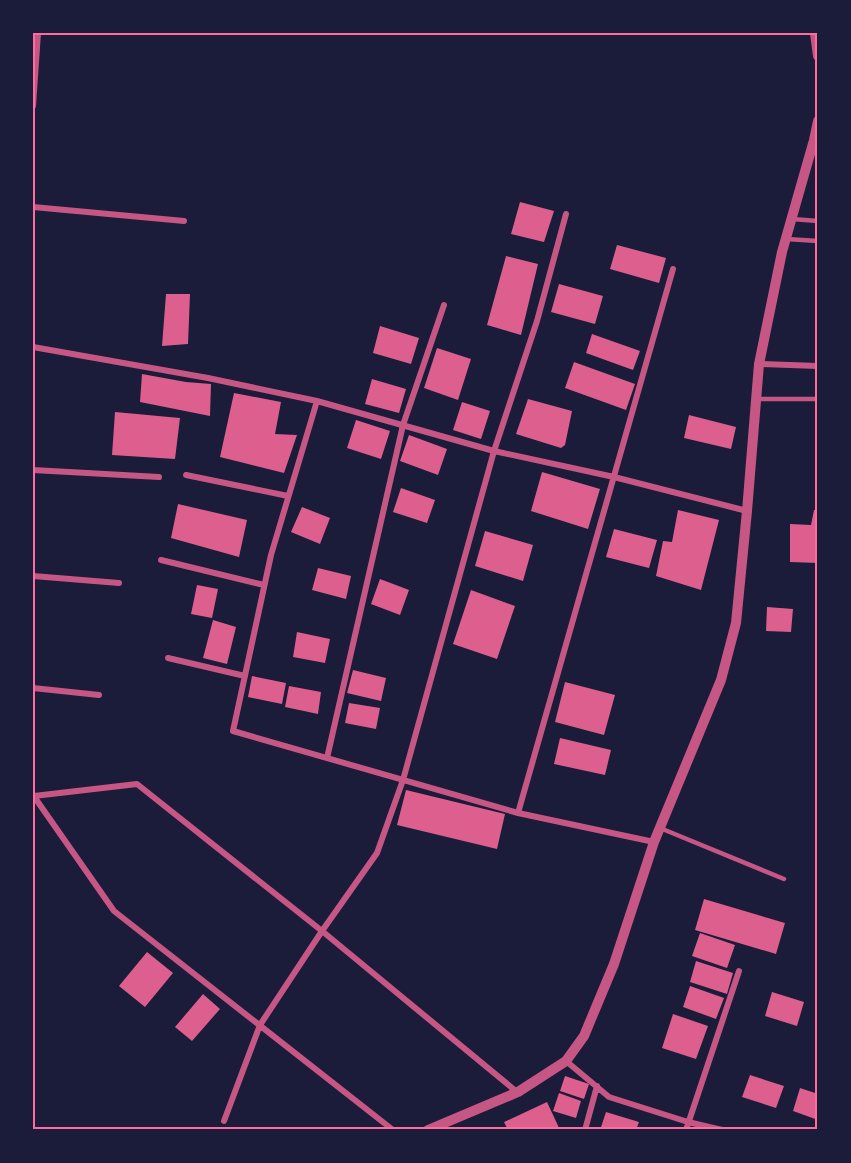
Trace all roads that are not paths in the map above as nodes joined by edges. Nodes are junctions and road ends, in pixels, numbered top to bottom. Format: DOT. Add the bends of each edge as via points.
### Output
graph roads {
  1 [pos="39,33"];
  2 [pos="815,33"];
  3 [pos="818,56"];
  4 [pos="33,87"];
  5 [pos="33,106"];
  6 [pos="818,123"];
  7 [pos="816,140"];
  8 [pos="33,207"];
  9 [pos="566,214"];
  10 [pos="792,219"];
  11 [pos="184,220"];
  12 [pos="818,221"];
  13 [pos="786,239"];
  14 [pos="818,242"];
  15 [pos="673,269"];
  16 [pos="444,305"];
  17 [pos="33,347"];
  18 [pos="759,364"];
  19 [pos="818,366"];
  20 [pos="756,399"];
  21 [pos="818,399"];
  22 [pos="317,401"];
  23 [pos="403,425"];
  24 [pos="495,451"];
  25 [pos="33,470"];
  26 [pos="186,475"];
  27 [pos="159,477"];
  28 [pos="614,477"];
  29 [pos="288,496"];
  30 [pos="747,512"];
  31 [pos="161,560"];
  32 [pos="33,576"];
  33 [pos="119,583"];
  34 [pos="264,585"];
  35 [pos="168,658"];
  36 [pos="245,676"];
  37 [pos="33,688"];
  38 [pos="99,695"];
  39 [pos="327,758"];
  40 [pos="403,780"];
  41 [pos="33,796"];
  42 [pos="518,813"];
  43 [pos="660,828"];
  44 [pos="654,842"];
  45 [pos="784,879"];
  46 [pos="322,931"];
  47 [pos="739,971"];
  48 [pos="260,1025"];
  49 [pos="567,1061"];
  50 [pos="597,1086"];
  51 [pos="518,1092"];
  52 [pos="224,1121"];
  53 [pos="688,1122"];
  54 [pos="393,1130"];
  55 [pos="428,1130"];
  56 [pos="585,1130"];
  57 [pos="686,1130"];
  58 [pos="722,1130"];
  1 -- 4 [label="street"];
  2 -- 3 [label="street"];
  4 -- 5 [label="street"];
  6 -- 7 [label="street"];
  7 -- 10 [label="street"];
  8 -- 11 [label="street"];
  9 -- 24 [label="street"];
  10 -- 12 [label="lane"];
  10 -- 13 [label="street"];
  13 -- 14 [label="lane"];
  13 -- 18 [label="street"];
  15 -- 28 [label="street"];
  16 -- 23 [label="street"];
  17 -- 22 [label="street"];
  18 -- 19 [label="street"];
  18 -- 20 [label="street"];
  20 -- 21 [label="lane"];
  20 -- 30 [label="street"];
  22 -- 23 [label="street"];
  22 -- 29 [label="street"];
  23 -- 24 [label="street"];
  23 -- 39 [label="street"];
  24 -- 28 [label="street"];
  24 -- 40 [label="street"];
  25 -- 27 [label="street"];
  26 -- 29 [label="street"];
  28 -- 30 [label="street"];
  28 -- 42 [label="street"];
  29 -- 34 [label="street"];
  30 -- 43 [label="street" via="736,623 721,680"];
  31 -- 34 [label="street"];
  32 -- 33 [label="street"];
  34 -- 36 [label="street"];
  35 -- 36 [label="street"];
  36 -- 39 [label="street" via="232,731"];
  37 -- 38 [label="street"];
  39 -- 40 [label="street"];
  40 -- 42 [label="street"];
  40 -- 46 [label="street" via="377,853"];
  41 -- 46 [label="street" via="137,784"];
  41 -- 48 [label="street" via="114,911"];
  42 -- 44 [label="street"];
  43 -- 44 [label="street"];
  43 -- 45 [label="lane"];
  44 -- 49 [label="street" via="614,964 584,1036"];
  46 -- 48 [label="street"];
  46 -- 51 [label="street"];
  47 -- 53 [label="street"];
  48 -- 52 [label="street"];
  48 -- 54 [label="street"];
  49 -- 50 [label="street"];
  49 -- 51 [label="street"];
  50 -- 53 [label="street" via="609,1097"];
  50 -- 56 [label="street"];
  51 -- 55 [label="street"];
  53 -- 57 [label="street"];
  53 -- 58 [label="street"];
}
